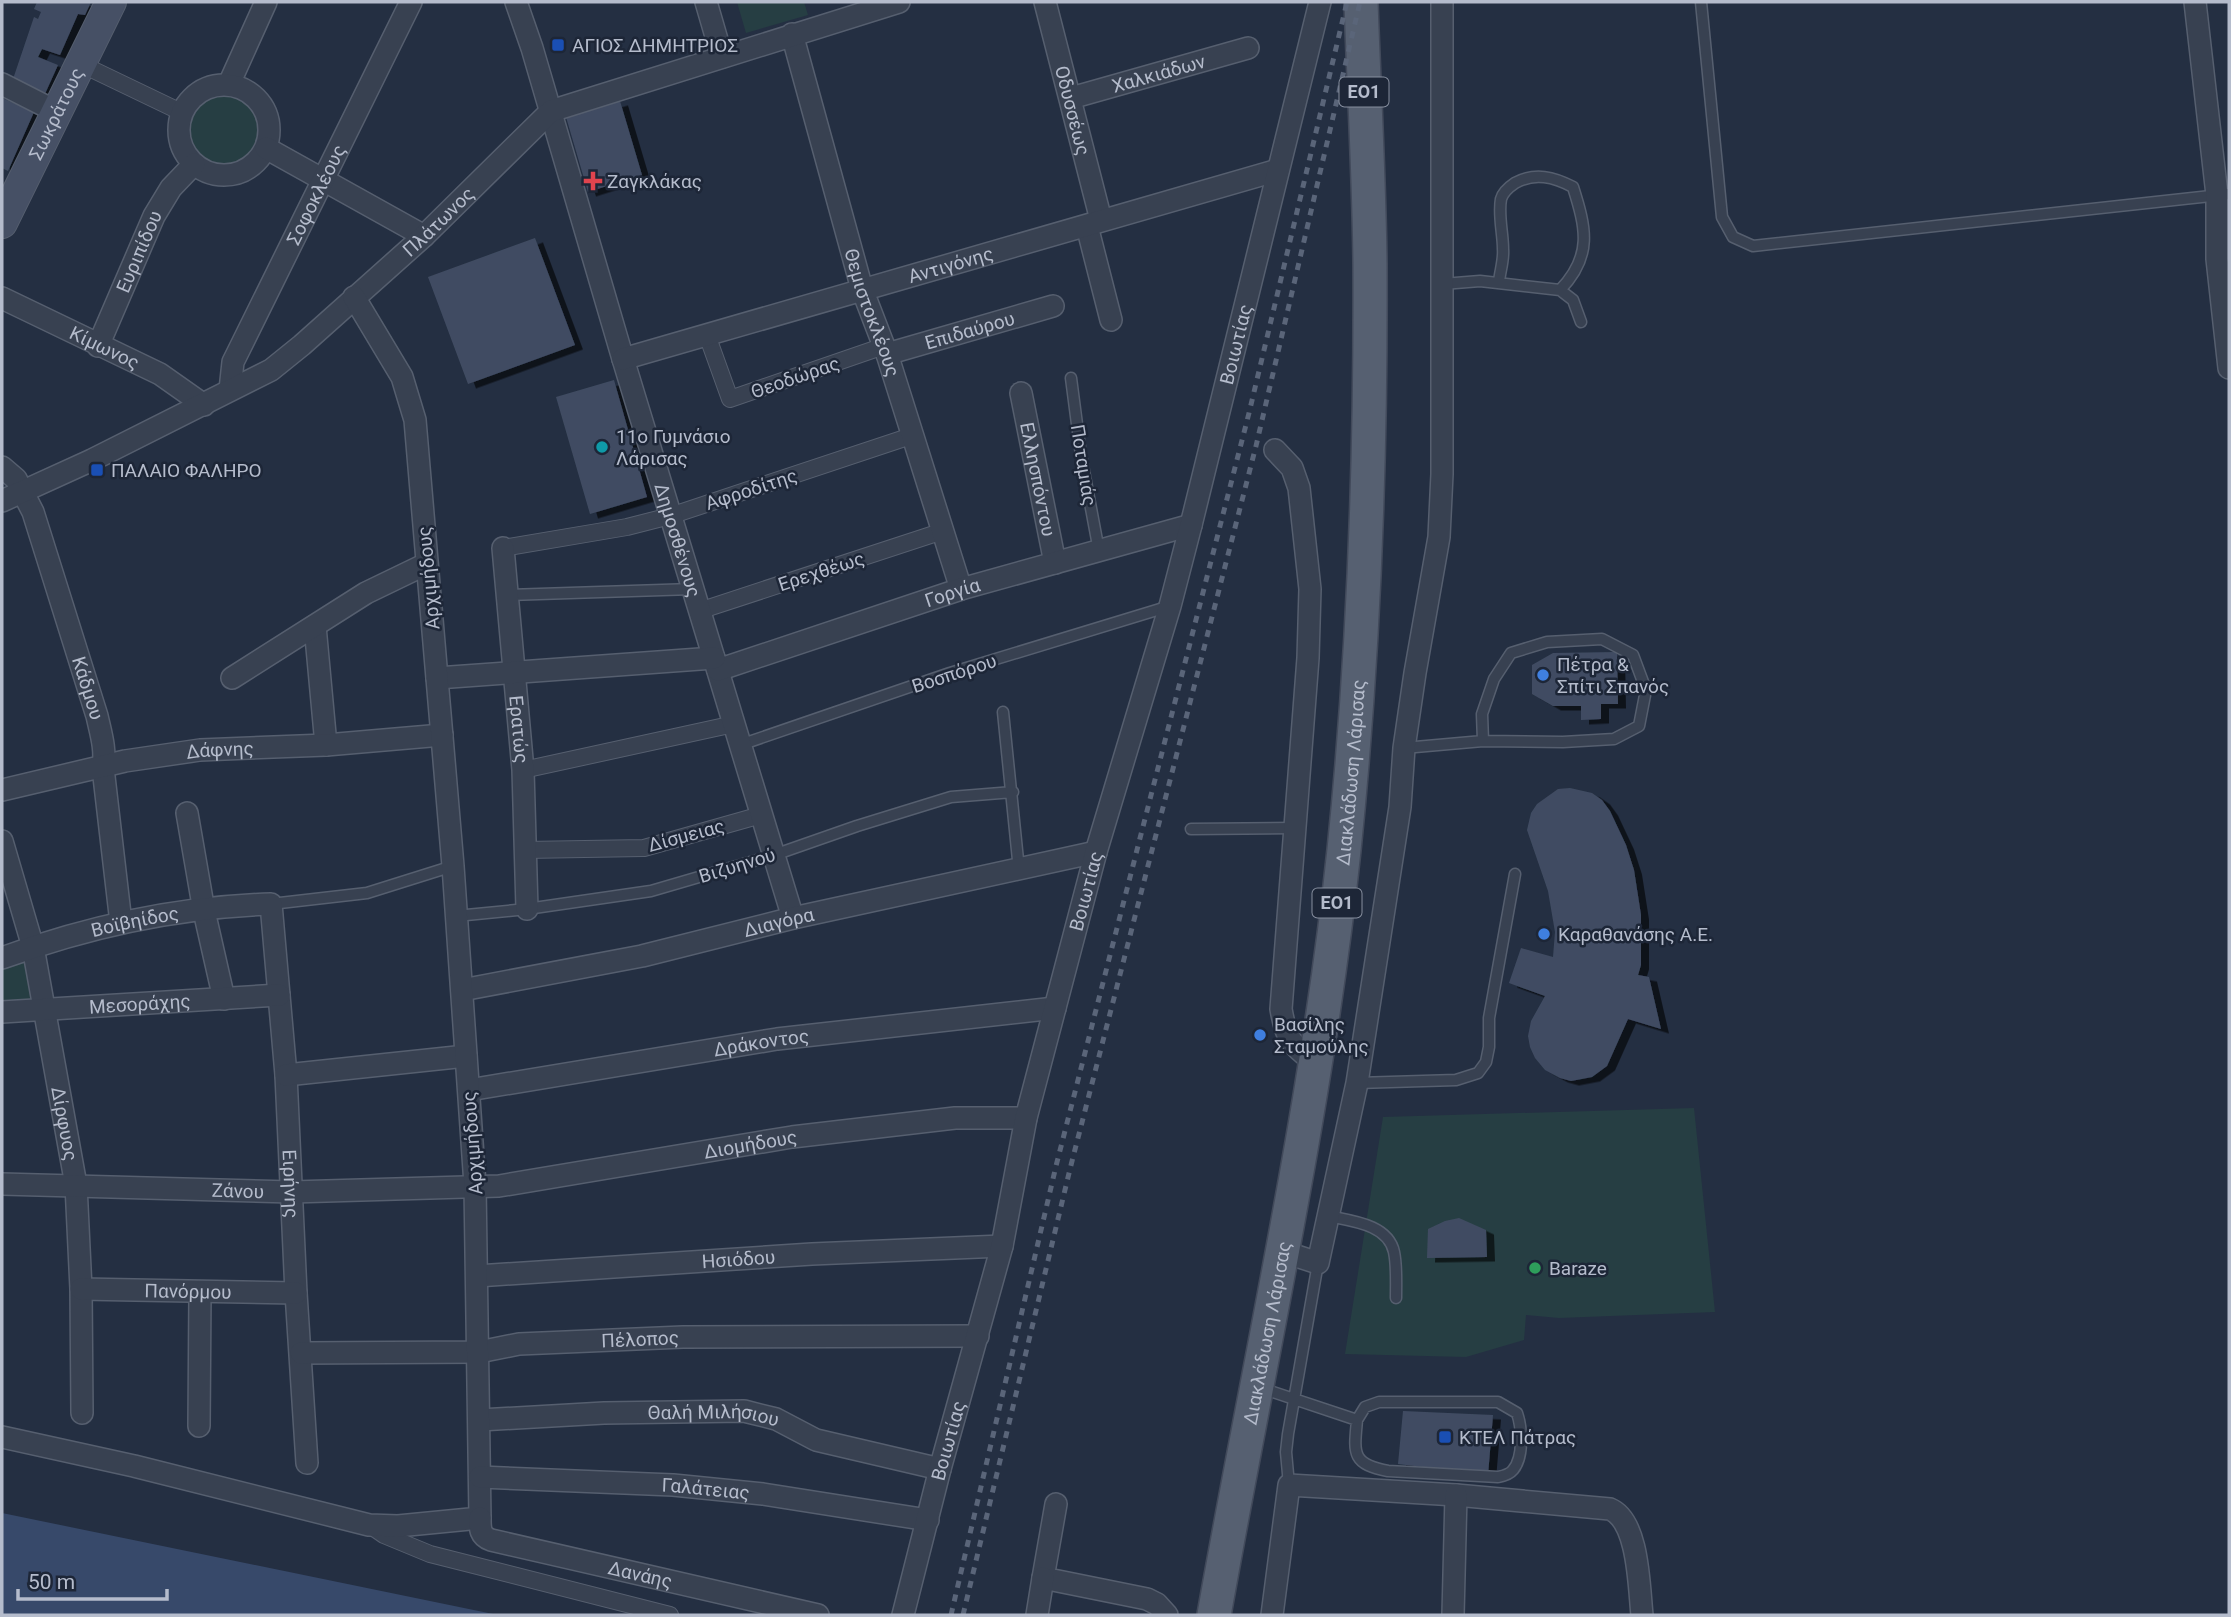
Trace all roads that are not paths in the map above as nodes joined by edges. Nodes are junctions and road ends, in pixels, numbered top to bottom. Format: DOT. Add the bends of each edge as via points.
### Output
graph roads {
  1 [pos="111,2"];
  2 [pos="266,2"];
  3 [pos="411,2"];
  4 [pos="499,2"];
  5 [pos="706,2"];
  6 [pos="899,2"];
  7 [pos="1045,2"];
  8 [pos="1320,2"];
  9 [pos="1361,2"];
  10 [pos="1442,2"];
  11 [pos="1701,2"];
  12 [pos="2195,2"];
  13 [pos="517,6"];
  14 [pos="860,8"];
  15 [pos="792,34"];
  16 [pos="1248,48"];
  17 [pos="722,57"];
  18 [pos="81,64"];
  19 [pos="2,84"];
  20 [pos="229,85"];
  21 [pos="1071,98"];
  22 [pos="551,111"];
  23 [pos="57,112"];
  24 [pos="181,112"];
  25 [pos="266,148"];
  26 [pos="194,164"];
  27 [pos="1278,170"];
  28 [pos="324,180"];
  29 [pos="12,181"];
  30 [pos="2223,195"];
  31 [pos="2,223"];
  32 [pos="1094,223"];
  33 [pos="424,236"];
  34 [pos="1499,282"];
  35 [pos="1443,284"];
  36 [pos="862,289"];
  37 [pos="1560,290"];
  38 [pos="354,297"];
  39 [pos="2,298"];
  40 [pos="1053,306"];
  41 [pos="1111,320"];
  42 [pos="1581,322"];
  43 [pos="707,335"];
  44 [pos="98,346"];
  45 [pos="885,350"];
  46 [pos="623,359"];
  47 [pos="2229,368"];
  48 [pos="1071,378"];
  49 [pos="230,390"];
  50 [pos="1021,393"];
  51 [pos="204,405"];
  52 [pos="914,435"];
  53 [pos="1275,450"];
  54 [pos="2,467"];
  55 [pos="23,491"];
  56 [pos="2,501"];
  57 [pos="670,516"];
  58 [pos="1191,525"];
  59 [pos="943,531"];
  60 [pos="503,548"];
  61 [pos="1099,552"];
  62 [pos="1055,563"];
  63 [pos="426,564"];
  64 [pos="693,589"];
  65 [pos="961,589"];
  66 [pos="506,595"];
  67 [pos="1170,606"];
  68 [pos="699,611"];
  69 [pos="315,626"];
  70 [pos="716,664"];
  71 [pos="513,673"];
  72 [pos="232,678"];
  73 [pos="438,678"];
  74 [pos="1003,712"];
  75 [pos="734,724"];
  76 [pos="442,735"];
  77 [pos="1483,741"];
  78 [pos="326,745"];
  79 [pos="740,745"];
  80 [pos="1404,748"];
  81 [pos="103,768"];
  82 [pos="523,770"];
  83 [pos="2,790"];
  84 [pos="1013,792"];
  85 [pos="187,813"];
  86 [pos="761,815"];
  87 [pos="1295,828"];
  88 [pos="1191,829"];
  89 [pos="2,841"];
  90 [pos="525,850"];
  91 [pos="1096,852"];
  92 [pos="774,855"];
  93 [pos="453,866"];
  94 [pos="1019,870"];
  95 [pos="1515,874"];
  96 [pos="271,905"];
  97 [pos="527,909"];
  98 [pos="204,911"];
  99 [pos="456,916"];
  100 [pos="793,918"];
  101 [pos="121,923"];
  102 [pos="33,947"];
  103 [pos="2,958"];
  104 [pos="461,990"];
  105 [pos="279,995"];
  106 [pos="224,999"];
  107 [pos="1055,1008"];
  108 [pos="44,1011"];
  109 [pos="2,1012"];
  110 [pos="466,1056"];
  111 [pos="1314,1062"];
  112 [pos="286,1075"];
  113 [pos="1357,1083"];
  114 [pos="469,1090"];
  115 [pos="1026,1118"];
  116 [pos="2,1184"];
  117 [pos="76,1185"];
  118 [pos="475,1185"];
  119 [pos="292,1192"];
  120 [pos="1328,1216"];
  121 [pos="1002,1246"];
  122 [pos="1281,1251"];
  123 [pos="1318,1263"];
  124 [pos="477,1276"];
  125 [pos="81,1289"];
  126 [pos="200,1293"];
  127 [pos="296,1293"];
  128 [pos="1396,1298"];
  129 [pos="978,1336"];
  130 [pos="479,1352"];
  131 [pos="301,1353"];
  132 [pos="1255,1386"];
  133 [pos="1294,1398"];
  134 [pos="82,1413"];
  135 [pos="480,1420"];
  136 [pos="1357,1420"];
  137 [pos="199,1426"];
  138 [pos="2,1437"];
  139 [pos="307,1463"];
  140 [pos="940,1469"];
  141 [pos="480,1477"];
  142 [pos="1289,1485"];
  143 [pos="1456,1495"];
  144 [pos="1056,1504"];
  145 [pos="480,1518"];
  146 [pos="928,1520"];
  147 [pos="369,1525"];
  148 [pos="1043,1578"];
  149 [pos="670,1615"];
  150 [pos="818,1615"];
  151 [pos="903,1615"];
  152 [pos="1037,1615"];
  153 [pos="1167,1615"];
  154 [pos="1214,1615"];
  155 [pos="1272,1615"];
  156 [pos="1453,1615"];
  157 [pos="1642,1615"];
  1 -- 18 [label="main road, Σωκράτους"];
  2 -- 20 [label="street"];
  3 -- 28 [label="street, Σοφοκλέους"];
  4 -- 13 [label="street"];
  5 -- 17 [label="street"];
  6 -- 14 [label="street, Πλάτωνος"];
  7 -- 21 [label="street, Οδυσσέως"];
  8 -- 27 [label="street, Βοιωτίας"];
  9 -- 111 [label="main road, Διακλάδωση Λάρισας / ΕΟ1" via="1370,338 1367,509 1344,852"];
  10 -- 35 [label="street"];
  11 -- 30 [label="lane" via="1722,217 1733,237 1753,246"];
  12 -- 30 [label="street"];
  13 -- 22 [label="street, Δημοσθένους"];
  14 -- 15 [label="street, Πλάτωνος"];
  15 -- 17 [label="street, Πλάτωνος"];
  15 -- 36 [label="street, Θεμιστοκλέους"];
  16 -- 21 [label="street, Χαλκιάδων"];
  17 -- 22 [label="street, Πλάτωνος"];
  18 -- 23 [label="main road, Σωκράτους"];
  18 -- 24 [label="street"];
  19 -- 23 [label="street"];
  20 -- 24 [label="street" via="197,92"];
  20 -- 25 [label="street" via="249,92 260,103 270,132"];
  21 -- 32 [label="street, Οδυσσέως"];
  22 -- 33 [label="street, Πλάτωνος"];
  22 -- 46 [label="street, Δημοσθένους"];
  23 -- 29 [label="main road, Σωκράτους"];
  24 -- 26 [label="street" via="178,139"];
  25 -- 26 [label="street" via="259,159 227,176 214,175"];
  25 -- 28 [label="street"];
  26 -- 44 [label="street, Ευριπίδου" via="171,188 154,216"];
  27 -- 32 [label="street, Αντιγόνης"];
  27 -- 58 [label="street, Βοιωτίας"];
  28 -- 33 [label="street"];
  28 -- 49 [label="street, Σοφοκλέους" via="233,362"];
  29 -- 31 [label="main road, Σωκράτους"];
  30 -- 47 [label="street" via="2217,259"];
  32 -- 36 [label="street, Αντιγόνης"];
  32 -- 41 [label="street, Οδυσσέως"];
  33 -- 38 [label="street, Πλάτωνος"];
  34 -- 35 [label="lane"];
  34 -- 37 [label="lane"];
  34 -- 37 [label="lane" via="1504,252 1501,197 1524,179 1543,176 1573,187 1583,220 1578,267"];
  35 -- 80 [label="street" via="1439,537"];
  36 -- 43 [label="street, Αντιγόνης"];
  36 -- 45 [label="street, Θεμιστοκλέους"];
  37 -- 42 [label="lane" via="1573,300"];
  38 -- 49 [label="street, Πλάτωνος" via="271,370"];
  38 -- 63 [label="street, Αρχιμήδους" via="402,377 413,408"];
  39 -- 44 [label="street, Κίμωνος"];
  40 -- 45 [label="street, Επιδαύρου"];
  43 -- 45 [label="street, Θεοδώρας" via="730,399"];
  43 -- 46 [label="street, Αντιγόνης"];
  44 -- 51 [label="street, Κίμωνος" via="160,374"];
  45 -- 52 [label="street, Θεμιστοκλέους"];
  46 -- 57 [label="street, Δημοσθένους"];
  48 -- 61 [label="lane, Ποταμιάς"];
  49 -- 51 [label="street, Πλάτωνος"];
  50 -- 62 [label="street, Ελλησπόντου"];
  51 -- 55 [label="street, Πλάτωνος"];
  52 -- 57 [label="street, Αφροδίτης"];
  52 -- 59 [label="street, Θεμιστοκλέους"];
  53 -- 87 [label="street" via="1292,468 1299,488 1310,589"];
  54 -- 55 [label="street, Κάδμου"];
  55 -- 56 [label="street, Πλάτωνος"];
  55 -- 81 [label="street, Κάδμου" via="97,716"];
  57 -- 60 [label="street, Αφροδίτης" via="596,534"];
  57 -- 64 [label="street, Δημοσθένους"];
  58 -- 61 [label="street, Γοργία"];
  58 -- 67 [label="street, Βοιωτίας"];
  59 -- 65 [label="street, Θεμιστοκλέους"];
  59 -- 68 [label="street, Ερεχθέως"];
  60 -- 66 [label="street, Ερατώς"];
  61 -- 62 [label="street, Γοργία"];
  62 -- 65 [label="street, Γοργία"];
  63 -- 69 [label="street" via="366,593"];
  63 -- 73 [label="street, Αρχιμήδους"];
  64 -- 66 [label="lane"];
  64 -- 68 [label="street, Δημοσθένους"];
  65 -- 70 [label="street, Γοργία"];
  66 -- 71 [label="street, Ερατώς"];
  67 -- 79 [label="lane, Βοσπόρου" via="950,673"];
  67 -- 91 [label="street, Βοιωτίας"];
  68 -- 70 [label="street, Δημοσθένους"];
  69 -- 72 [label="street"];
  69 -- 78 [label="street"];
  70 -- 71 [label="street, Γοργία"];
  70 -- 75 [label="street, Δημοσθένους"];
  71 -- 73 [label="street, Γοργία"];
  71 -- 82 [label="street, Ερατώς"];
  73 -- 76 [label="street, Αρχιμήδους"];
  74 -- 84 [label="lane"];
  75 -- 79 [label="street, Δημοσθένους"];
  75 -- 82 [label="street"];
  76 -- 78 [label="street, Δάφνης"];
  76 -- 93 [label="street, Αρχιμήδους"];
  77 -- 77 [label="lane" via="1614,739 1639,726 1646,690 1633,655 1602,639 1547,642 1511,653 1494,678 1482,714"];
  77 -- 80 [label="lane"];
  78 -- 81 [label="street, Δάφνης" via="200,750"];
  79 -- 86 [label="street, Δημοσθένους"];
  80 -- 113 [label="street" via="1400,807"];
  81 -- 83 [label="street, Δάφνης"];
  81 -- 101 [label="street, Κάδμου"];
  82 -- 90 [label="street, Ερατώς"];
  84 -- 92 [label="lane, Βιζυηνού" via="951,797"];
  84 -- 94 [label="lane"];
  85 -- 98 [label="street"];
  86 -- 90 [label="street, Δίσμειας" via="644,848"];
  86 -- 92 [label="street, Δημοσθένους"];
  87 -- 88 [label="lane"];
  87 -- 111 [label="street" via="1281,1009 1293,1046"];
  89 -- 102 [label="street, Δίρφυος"];
  90 -- 97 [label="street, Ερατώς"];
  91 -- 94 [label="street, Διαγόρα"];
  91 -- 107 [label="street, Βοιωτίας"];
  92 -- 97 [label="lane, Βιζυηνού" via="651,891"];
  92 -- 100 [label="street, Δημοσθένους"];
  93 -- 96 [label="lane" via="367,892"];
  93 -- 99 [label="street, Αρχιμήδους"];
  94 -- 100 [label="street, Διαγόρα"];
  95 -- 113 [label="lane" via="1489,1018 1489,1047 1478,1073 1455,1080"];
  96 -- 98 [label="street, Βοϊβηίδος"];
  96 -- 105 [label="street, Ειρήνης"];
  97 -- 99 [label="lane, Βιζυηνού"];
  98 -- 101 [label="street, Βοϊβηίδος"];
  98 -- 106 [label="street"];
  99 -- 104 [label="street, Αρχιμήδους"];
  100 -- 104 [label="street, Διαγόρα" via="642,956"];
  101 -- 102 [label="street, Βοϊβηίδος"];
  102 -- 103 [label="street, Βοϊβηίδος"];
  102 -- 108 [label="street, Δίρφυος"];
  104 -- 110 [label="street, Αρχιμήδους"];
  105 -- 106 [label="street, Μεσοράχης"];
  105 -- 112 [label="street, Ειρήνης"];
  106 -- 108 [label="street, Μεσοράχης"];
  107 -- 114 [label="street, Δράκοντος" via="777,1039"];
  107 -- 115 [label="street, Βοιωτίας"];
  108 -- 109 [label="street, Μεσοράχης"];
  108 -- 117 [label="street, Δίρφυος"];
  110 -- 112 [label="street"];
  110 -- 114 [label="street, Αρχιμήδους"];
  111 -- 122 [label="main road, Διακλάδωση Λάρισας / ΕΟ1"];
  112 -- 119 [label="street, Ειρήνης"];
  113 -- 120 [label="street"];
  114 -- 118 [label="street, Αρχιμήδους"];
  115 -- 118 [label="street, Διομήδους" via="955,1118 864,1128 499,1186"];
  115 -- 121 [label="street, Βοιωτίας"];
  116 -- 117 [label="street, Ζάνου"];
  117 -- 119 [label="street, Ζάνου"];
  117 -- 125 [label="street, Δίρφυος"];
  118 -- 119 [label="street, Ζάνου"];
  118 -- 124 [label="street, Αρχιμήδους"];
  119 -- 127 [label="street, Ειρήνης"];
  120 -- 123 [label="street"];
  120 -- 128 [label="lane" via="1365,1224 1387,1237 1394,1251"];
  121 -- 124 [label="street, Ησιόδου"];
  121 -- 129 [label="street, Βοιωτίας"];
  122 -- 123 [label="street"];
  122 -- 132 [label="main road, Διακλάδωση Λάρισας / ΕΟ1"];
  123 -- 133 [label="lane"];
  124 -- 130 [label="street, Αρχιμήδους"];
  125 -- 126 [label="street, Πανόρμου"];
  125 -- 134 [label="street, Δίρφυος"];
  126 -- 127 [label="street, Πανόρμου"];
  126 -- 137 [label="street"];
  127 -- 131 [label="street, Ειρήνης"];
  129 -- 130 [label="street, Πέλοπος" via="683,1337 519,1344"];
  129 -- 140 [label="street, Βοιωτίας"];
  130 -- 131 [label="street, Πέλοπος"];
  130 -- 135 [label="street, Αρχιμήδους"];
  131 -- 139 [label="street, Ειρήνης"];
  132 -- 133 [label="lane"];
  132 -- 154 [label="main road, Διακλάδωση Λάρισας / ΕΟ1"];
  133 -- 136 [label="lane"];
  133 -- 142 [label="lane" via="1286,1452"];
  135 -- 140 [label="street, Θαλή Μιλήσιου" via="744,1411 776,1419 816,1440"];
  135 -- 141 [label="street, Αρχιμήδους"];
  136 -- 136 [label="lane" via="1365,1407 1380,1402 1497,1402 1517,1413 1521,1424 1519,1458 1515,1469 1497,1477 1370,1468 1360,1461 1355,1448"];
  138 -- 147 [label="street"];
  140 -- 146 [label="street, Βοιωτίας"];
  141 -- 145 [label="street, Αρχιμήδους"];
  141 -- 146 [label="street, Γαλάτειας" via="673,1485"];
  142 -- 143 [label="street"];
  142 -- 155 [label="street"];
  143 -- 156 [label="street"];
  143 -- 157 [label="street" via="1602,1507 1617,1513 1632,1541"];
  144 -- 148 [label="street"];
  145 -- 147 [label="street"];
  145 -- 150 [label="street, Δανάης" via="481,1531 491,1540"];
  146 -- 151 [label="street, Βοιωτίας"];
  147 -- 149 [label="street" via="430,1554"];
  148 -- 152 [label="street"];
  148 -- 153 [label="street" via="1147,1599"];
}
